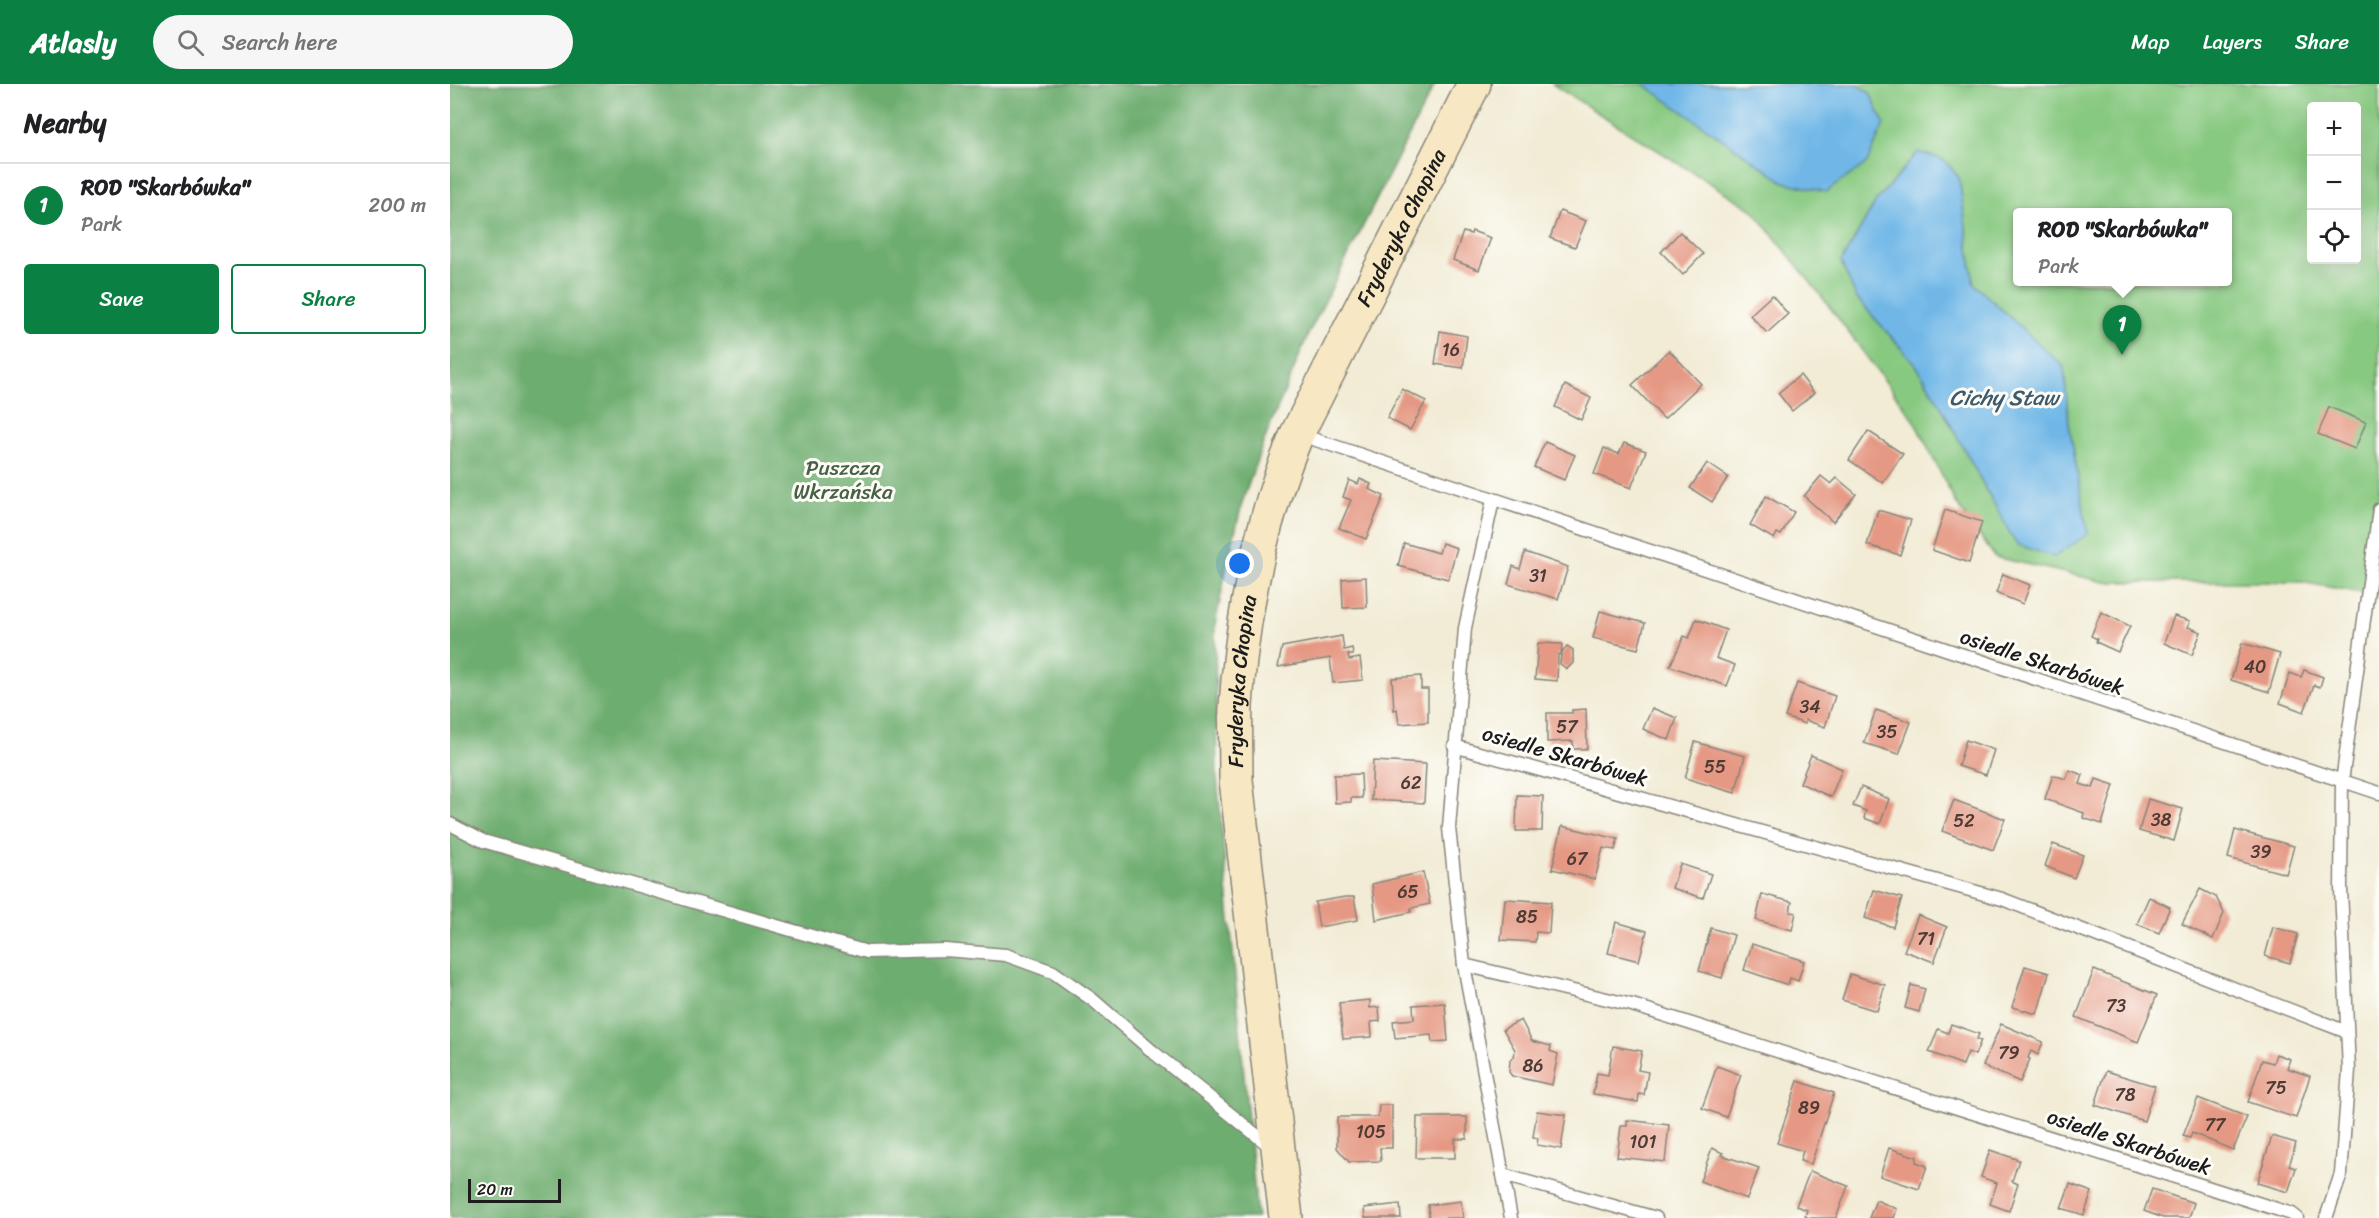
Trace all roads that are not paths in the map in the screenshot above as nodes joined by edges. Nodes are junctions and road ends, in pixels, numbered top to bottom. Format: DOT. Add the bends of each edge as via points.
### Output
graph roads {
  1 [pos="1474,84"];
  2 [pos="1297,434"];
  3 [pos="1493,500"];
  4 [pos="2379,509"];
  5 [pos="1454,746"];
  6 [pos="2342,782"];
  7 [pos="2379,793"];
  8 [pos="450,824"];
  9 [pos="1464,965"];
  10 [pos="2347,1032"];
  11 [pos="1277,1151"];
  12 [pos="1503,1175"];
  13 [pos="1286,1218"];
  14 [pos="1511,1218"];
  15 [pos="1656,1218"];
  16 [pos="2297,1218"];
  17 [pos="2326,1218"];
  1 -- 2 [label="street, Fryderyka Chopina"];
  2 -- 3 [label="lane, osiedle Skarbówek"];
  2 -- 11 [label="street, Fryderyka Chopina" via="1284,464 1253,575 1241,644 1236,708 1236,780"];
  3 -- 5 [label="lane, osiedle Skarbówek" via="1465,628"];
  3 -- 6 [label="lane, osiedle Skarbówek"];
  4 -- 6 [label="lane"];
  5 -- 9 [label="lane, osiedle Skarbówek" via="1449,828"];
  5 -- 10 [label="lane, osiedle Skarbówek" via="2002,899"];
  6 -- 7 [label="lane, osiedle Skarbówek"];
  6 -- 10 [label="lane" via="2341,889"];
  8 -- 11 [label="lane" via="483,841 867,952 945,950 1006,955 1053,972 1093,1000"];
  9 -- 12 [label="lane, osiedle Skarbówek"];
  9 -- 16 [label="lane, osiedle Skarbówek" via="1632,1005"];
  10 -- 17 [label="lane" via="2349,1070 2341,1174"];
  11 -- 13 [label="street, Fryderyka Chopina"];
  12 -- 14 [label="lane, osiedle Skarbówek"];
  12 -- 15 [label="lane"];
}
